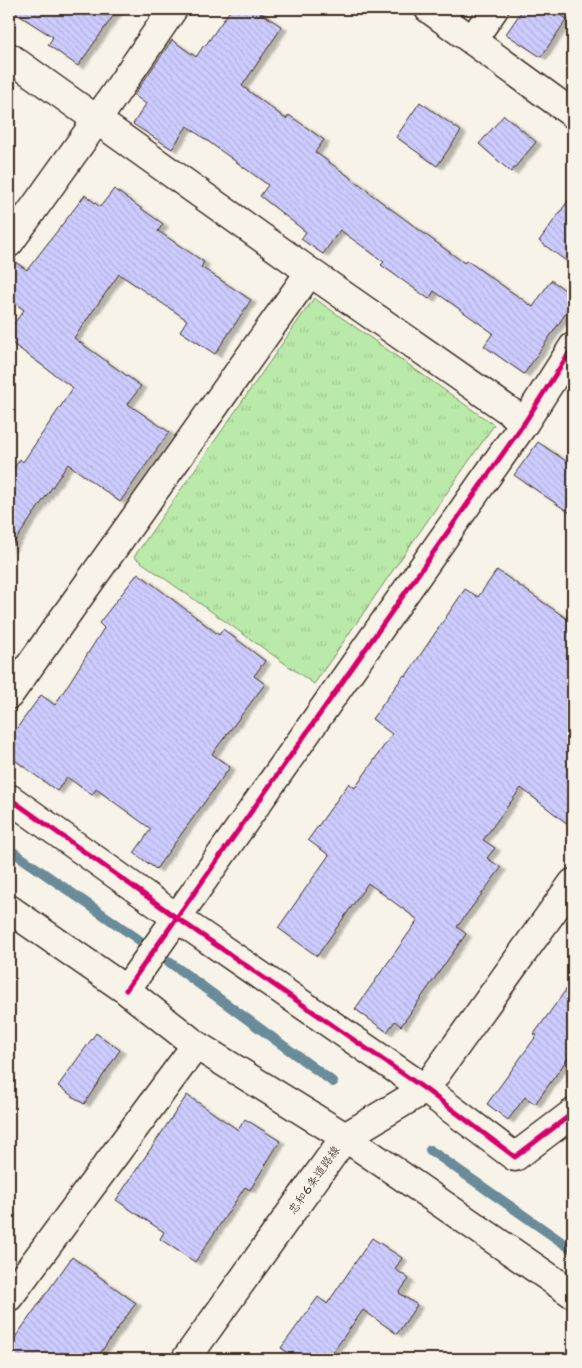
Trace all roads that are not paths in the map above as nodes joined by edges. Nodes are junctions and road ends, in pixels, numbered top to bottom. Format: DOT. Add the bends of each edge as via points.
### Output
graph roads {
  1 [pos="173,9"];
  2 [pos="430,9"];
  3 [pos="494,9"];
  4 [pos="472,39"];
  5 [pos="9,57"];
  6 [pos="573,114"];
  7 [pos="97,120"];
  8 [pos="9,243"];
  9 [pos="310,272"];
  10 [pos="573,347"];
  11 [pos="525,422"];
  12 [pos="9,695"];
  13 [pos="9,798"];
  14 [pos="573,883"];
  15 [pos="9,909"];
  16 [pos="177,918"];
  17 [pos="133,980"];
  18 [pos="196,1045"];
  19 [pos="425,1089"];
  20 [pos="573,1113"];
  21 [pos="345,1137"];
  22 [pos="573,1294"];
  23 [pos="9,1297"];
  24 [pos="186,1359"];
  1 -- 7 [label="street"];
  2 -- 4 [label="street"];
  3 -- 4 [label="street"];
  4 -- 6 [label="street"];
  5 -- 7 [label="street"];
  7 -- 8 [label="street"];
  7 -- 9 [label="street"];
  9 -- 11 [label="street"];
  9 -- 12 [label="street"];
  10 -- 11 [label="street"];
  11 -- 16 [label="street"];
  13 -- 16 [label="street"];
  14 -- 19 [label="street, 忠和6条道路線"];
  15 -- 17 [label="street"];
  16 -- 17 [label="street"];
  16 -- 19 [label="street"];
  17 -- 18 [label="street"];
  18 -- 21 [label="street"];
  18 -- 23 [label="street"];
  19 -- 20 [label="street" via="515,1157"];
  19 -- 21 [label="street, 忠和6条道路線"];
  21 -- 22 [label="street"];
  21 -- 24 [label="street, 忠和6条道路線"];
}
